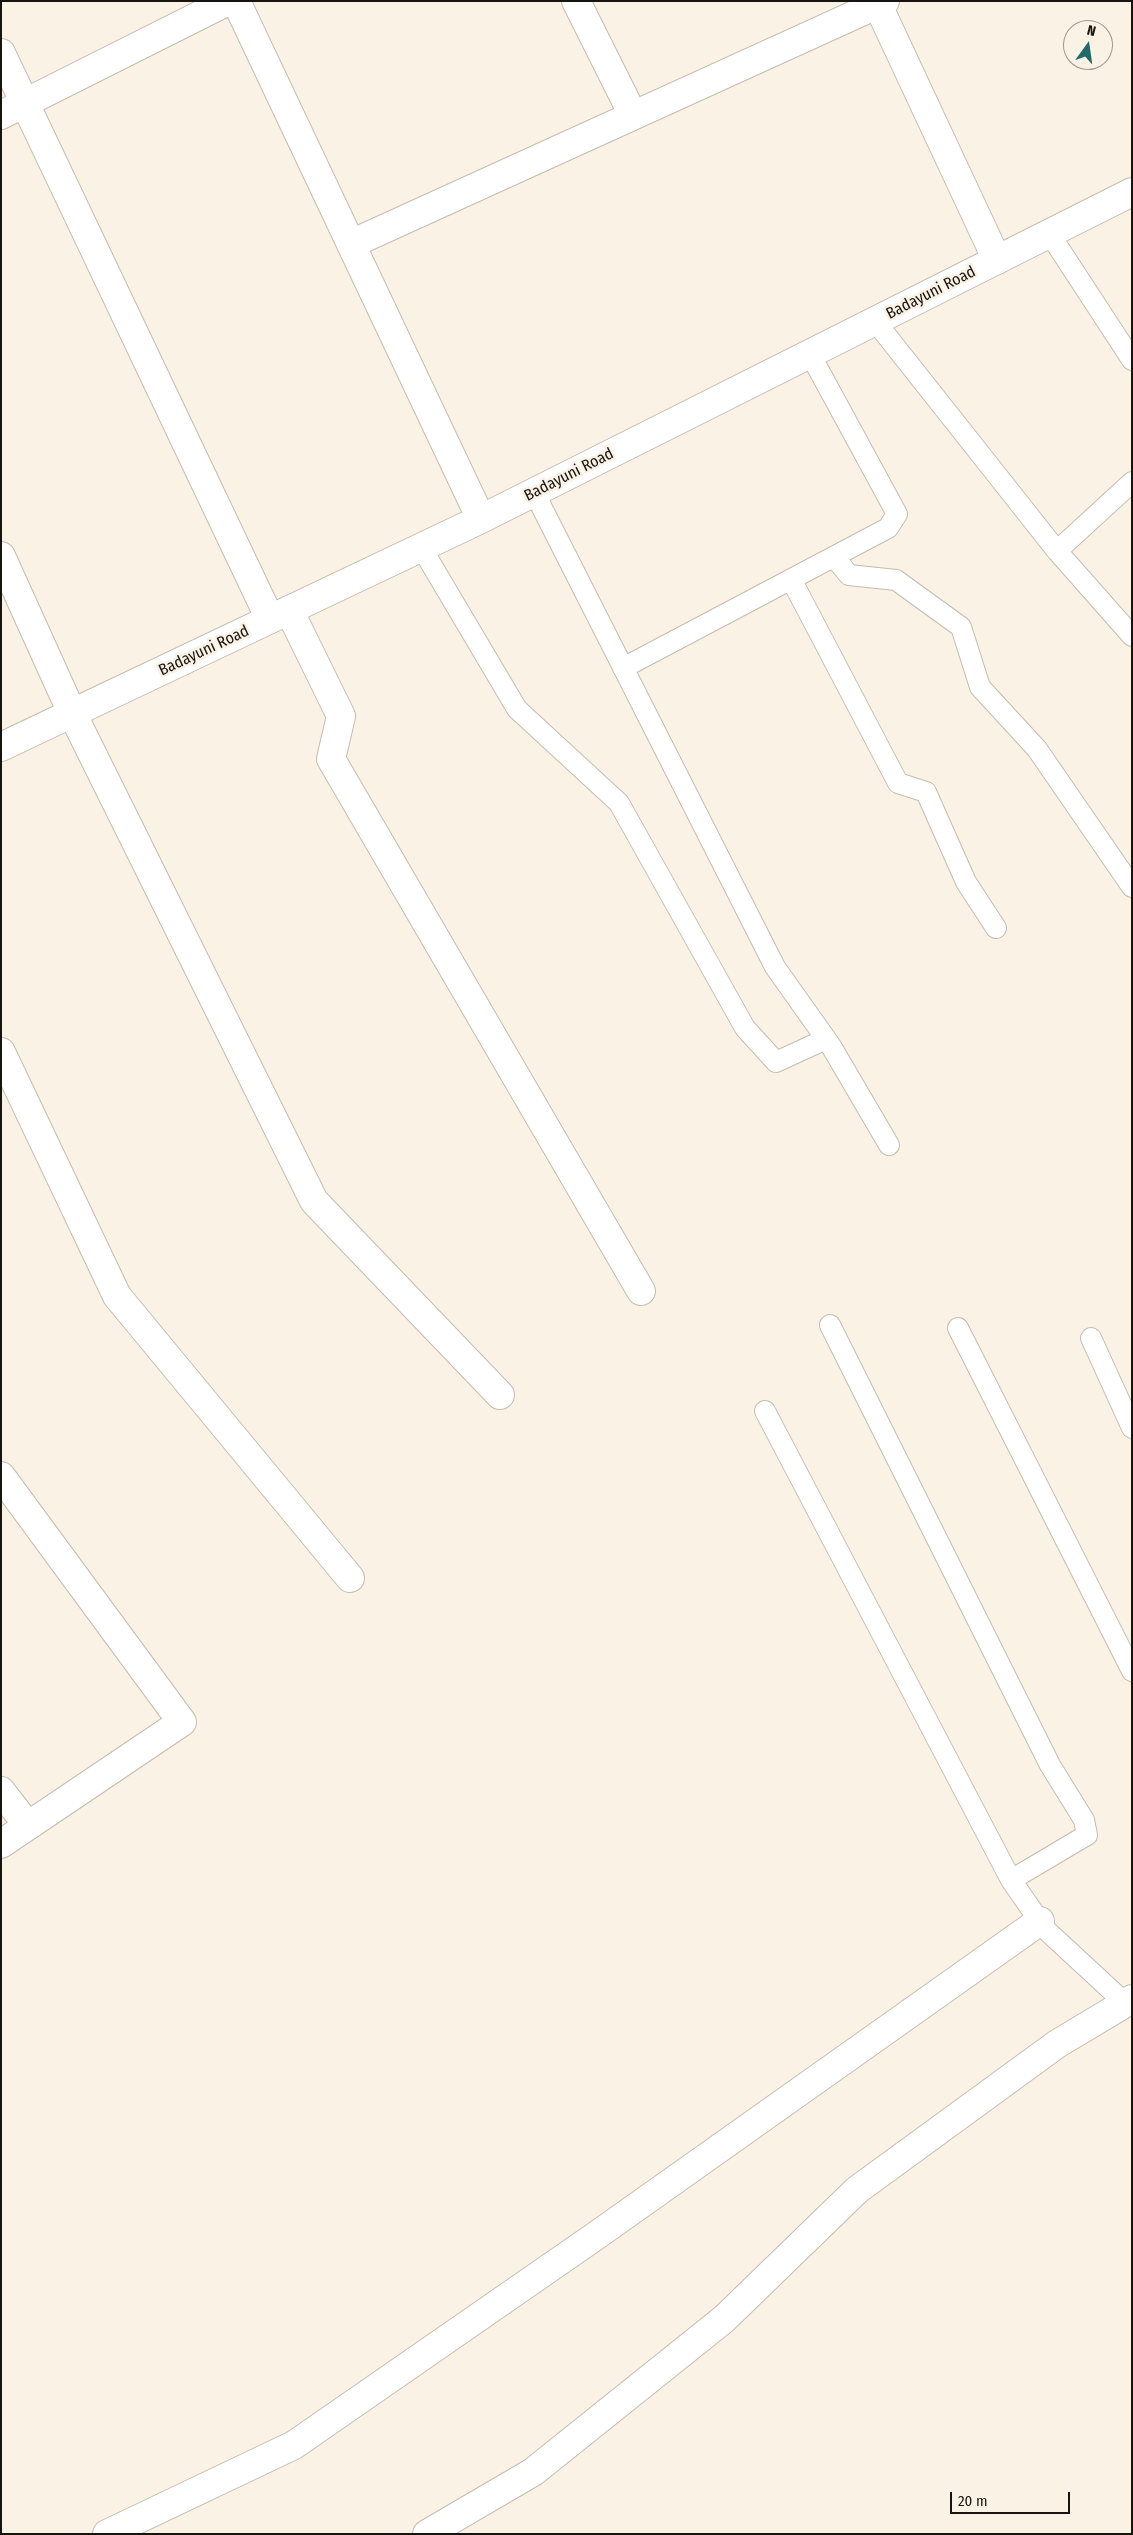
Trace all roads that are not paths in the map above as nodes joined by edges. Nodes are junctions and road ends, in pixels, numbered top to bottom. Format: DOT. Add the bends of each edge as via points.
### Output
graph roads {
  1 [pos="228,1"];
  2 [pos="236,1"];
  3 [pos="576,1"];
  4 [pos="879,2"];
  5 [pos="1,53"];
  6 [pos="25,103"];
  7 [pos="1,114"];
  8 [pos="634,115"];
  9 [pos="1132,192"];
  10 [pos="1049,233"];
  11 [pos="351,244"];
  12 [pos="997,260"];
  13 [pos="875,321"];
  14 [pos="810,354"];
  15 [pos="1132,360"];
  16 [pos="1132,482"];
  17 [pos="534,492"];
  18 [pos="481,519"];
  19 [pos="421,547"];
  20 [pos="1057,551"];
  21 [pos="1,556"];
  22 [pos="834,556"];
  23 [pos="790,580"];
  24 [pos="279,615"];
  25 [pos="1132,636"];
  26 [pos="623,668"];
  27 [pos="72,713"];
  28 [pos="1,747"];
  29 [pos="1132,887"];
  30 [pos="996,928"];
  31 [pos="826,1040"];
  32 [pos="1,1052"];
  33 [pos="889,1144"];
  34 [pos="641,1291"];
  35 [pos="830,1325"];
  36 [pos="958,1328"];
  37 [pos="1090,1338"];
  38 [pos="500,1396"];
  39 [pos="765,1411"];
  40 [pos="1132,1428"];
  41 [pos="1,1476"];
  42 [pos="350,1578"];
  43 [pos="1132,1671"];
  44 [pos="1,1791"];
  45 [pos="28,1826"];
  46 [pos="1,1844"];
  47 [pos="1011,1880"];
  48 [pos="1040,1921"];
  49 [pos="1128,2001"];
  50 [pos="107,2534"];
  51 [pos="428,2534"];
  1 -- 6 [label="street"];
  2 -- 11 [label="street"];
  3 -- 8 [label="street"];
  4 -- 8 [label="street"];
  4 -- 12 [label="street"];
  5 -- 6 [label="street"];
  6 -- 7 [label="street"];
  6 -- 24 [label="street"];
  8 -- 11 [label="street"];
  9 -- 10 [label="street, Badayuni Road"];
  10 -- 12 [label="street, Badayuni Road"];
  10 -- 15 [label="lane"];
  11 -- 18 [label="street"];
  12 -- 13 [label="street, Badayuni Road"];
  13 -- 14 [label="street, Badayuni Road"];
  13 -- 20 [label="lane"];
  14 -- 17 [label="street, Badayuni Road"];
  14 -- 22 [label="lane" via="897,514 888,528"];
  16 -- 20 [label="lane"];
  17 -- 18 [label="street, Badayuni Road"];
  17 -- 26 [label="lane"];
  18 -- 19 [label="street, Badayuni Road"];
  19 -- 24 [label="street, Badayuni Road"];
  19 -- 31 [label="lane" via="517,709 619,803 745,1028 776,1062"];
  20 -- 25 [label="lane"];
  21 -- 27 [label="street"];
  22 -- 23 [label="lane"];
  22 -- 29 [label="lane" via="849,575 896,580 961,628 980,686 1037,749"];
  23 -- 26 [label="lane"];
  23 -- 30 [label="lane" via="898,783 926,792 966,882"];
  24 -- 27 [label="street, Badayuni Road"];
  24 -- 34 [label="street" via="341,716 331,759"];
  26 -- 31 [label="lane" via="775,968"];
  27 -- 28 [label="street, Badayuni Road"];
  27 -- 38 [label="street" via="314,1201"];
  31 -- 33 [label="lane"];
  32 -- 42 [label="street" via="116,1296"];
  35 -- 47 [label="lane" via="1045,1756 1084,1820 1087,1836"];
  36 -- 43 [label="lane"];
  37 -- 40 [label="lane"];
  39 -- 47 [label="lane"];
  41 -- 45 [label="street" via="182,1722"];
  44 -- 45 [label="street"];
  45 -- 46 [label="street"];
  47 -- 48 [label="lane"];
  48 -- 49 [label="lane"];
  48 -- 50 [label="street" via="294,2445"];
  49 -- 51 [label="street" via="1057,2044 857,2190 724,2319 532,2472"];
}
